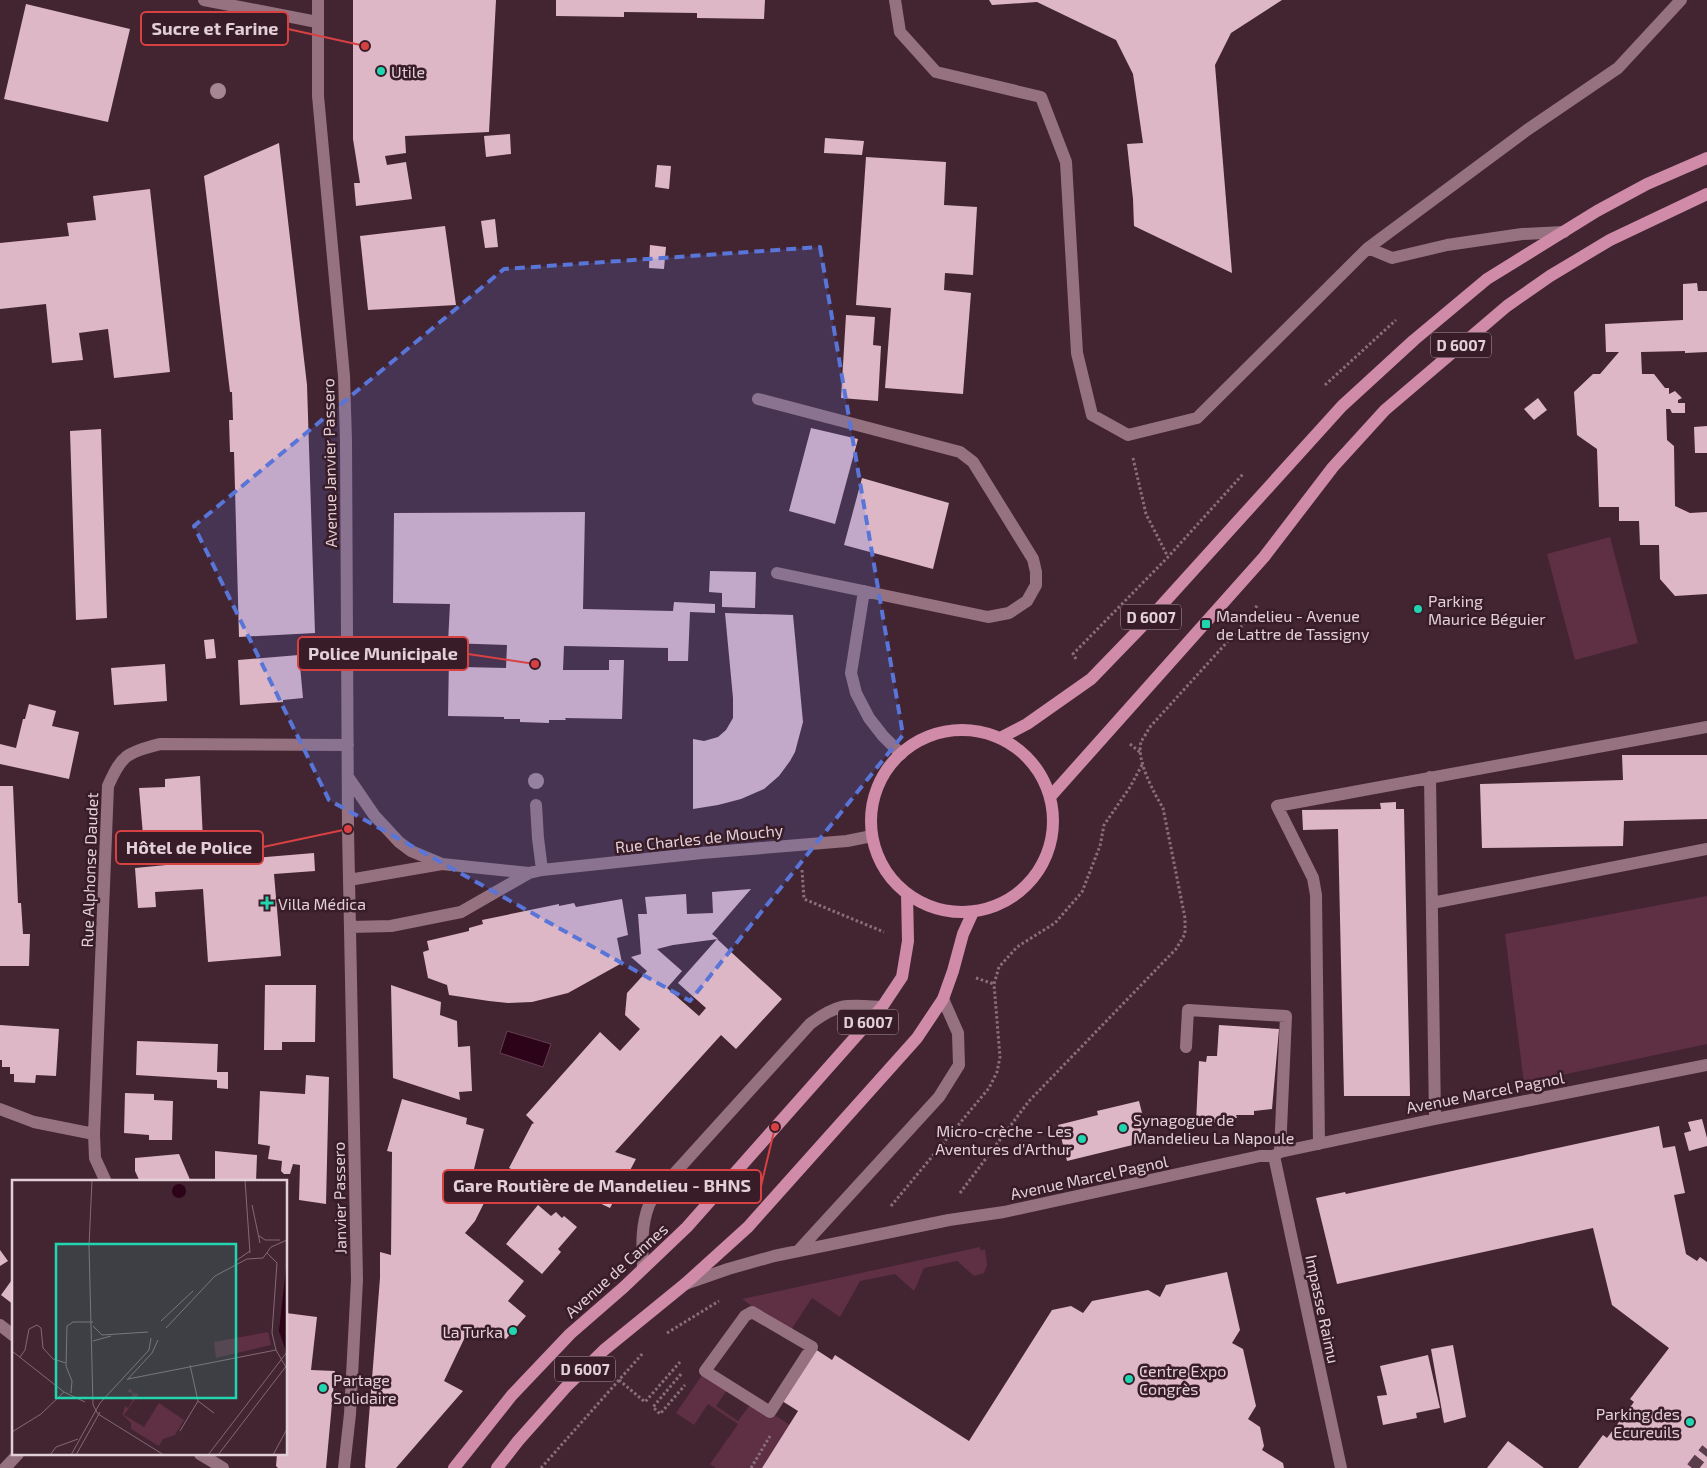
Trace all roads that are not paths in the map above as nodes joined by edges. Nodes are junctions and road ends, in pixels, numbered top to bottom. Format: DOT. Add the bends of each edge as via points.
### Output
graph roads {
  1 [pos="204,0"];
  2 [pos="318,0"];
  3 [pos="895,0"];
  4 [pos="1681,0"];
  5 [pos="317,22"];
  6 [pos="1707,158"];
  7 [pos="1707,194"];
  8 [pos="1564,232"];
  9 [pos="1368,248"];
  10 [pos="758,399"];
  11 [pos="777,573"];
  12 [pos="864,591"];
  13 [pos="1707,727"];
  14 [pos="1000,738"];
  15 [pos="348,745"];
  16 [pos="901,754"];
  17 [pos="348,777"];
  18 [pos="1430,777"];
  19 [pos="1050,796"];
  20 [pos="536,805"];
  21 [pos="872,836"];
  22 [pos="1707,849"];
  23 [pos="442,864"];
  24 [pos="542,870"];
  25 [pos="529,873"];
  26 [pos="349,880"];
  27 [pos="907,894"];
  28 [pos="1432,903"];
  29 [pos="973,912"];
  30 [pos="350,927"];
  31 [pos="943,999"];
  32 [pos="882,1007"];
  33 [pos="1186,1047"];
  34 [pos="1707,1065"];
  35 [pos="0,1109"];
  36 [pos="1435,1119"];
  37 [pos="94,1134"];
  38 [pos="1319,1144"];
  39 [pos="1277,1154"];
  40 [pos="105,1180"];
  41 [pos="798,1251"];
  42 [pos="643,1268"];
  43 [pos="685,1284"];
  44 [pos="0,1325"];
  45 [pos="12,1334"];
  46 [pos="705,1371"];
  47 [pos="16,1456"];
  48 [pos="203,1456"];
  49 [pos="5,1468"];
  50 [pos="224,1468"];
  51 [pos="344,1468"];
  52 [pos="454,1468"];
  53 [pos="497,1468"];
  54 [pos="1341,1468"];
  1 -- 5 [label="street"];
  2 -- 5 [label="street, Avenue Janvier Passero"];
  3 -- 9 [label="street" via="900,32 936,72 1041,97 1066,162 1077,354 1092,415 1128,435 1197,418"];
  4 -- 9 [label="street" via="1618,68 1527,130"];
  5 -- 15 [label="street, Avenue Janvier Passero" via="318,96 344,376"];
  6 -- 8 [label="main road, D 6007" via="1647,184"];
  7 -- 19 [label="main road, D 6007" via="1610,240 1550,276 1507,306 1385,410 1333,467 1258,565"];
  8 -- 9 [label="street" via="1522,234 1392,258"];
  8 -- 14 [label="main road, D 6007" via="1488,279 1414,340 1342,406 1091,679 1027,724"];
  10 -- 12 [label="street" via="960,452 973,462 1033,559 1036,572 1036,585 1027,601 1009,613 988,616"];
  11 -- 12 [label="street"];
  12 -- 16 [label="street" via="851,673 856,693 869,718"];
  13 -- 18 [label="street"];
  14 -- 16 [label="main road" via="974,731 948,732 923,739"];
  14 -- 19 [label="main road" via="1022,752 1039,772"];
  15 -- 17 [label="street, Avenue Janvier Passero"];
  15 -- 37 [label="street, Rue Alphonse Daudet" via="160,744 132,752 117,765 108,786"];
  16 -- 21 [label="main road" via="882,777 872,806"];
  17 -- 23 [label="street, Rue Charles de Mouchy" via="399,842"];
  17 -- 26 [label="street, Avenue Janvier Passero"];
  18 -- 28 [label="street"];
  18 -- 38 [label="street" via="1277,806 1313,878 1316,895"];
  19 -- 29 [label="main road" via="1054,823 1050,848 1038,872 1021,891 998,905"];
  20 -- 24 [label="street"];
  21 -- 24 [label="street, Rue Charles de Mouchy"];
  21 -- 27 [label="main road" via="884,868"];
  22 -- 28 [label="street"];
  23 -- 25 [label="street, Rue Charles de Mouchy"];
  23 -- 26 [label="street, Rue Charles de Mouchy"];
  24 -- 25 [label="street, Rue Charles de Mouchy"];
  25 -- 30 [label="street, Rue Charles de Mouchy" via="461,912 391,926"];
  26 -- 30 [label="street, Avenue Janvier Passero"];
  27 -- 29 [label="main road" via="950,912"];
  27 -- 32 [label="main road, Avenue de Cannes / D 6007" via="908,941 902,977"];
  28 -- 36 [label="street"];
  29 -- 31 [label="main road, D 6007"];
  30 -- 51 [label="street, Janvier Passero" via="357,1280"];
  31 -- 41 [label="street" via="958,1034 959,1065 939,1097"];
  31 -- 43 [label="main road, D 6007" via="917,1038 826,1141 748,1227"];
  32 -- 42 [label="main road, Avenue de Cannes / D 6007" via="687,1227"];
  32 -- 42 [label="street" via="846,1005 827,1011 796,1038 662,1186 650,1205 646,1220 641,1243"];
  33 -- 39 [label="street, Impasse Raimu" via="1188,1010 1286,1016"];
  34 -- 36 [label="street, Avenue Marcel Pagnol"];
  35 -- 37 [label="street" via="34,1122"];
  36 -- 38 [label="street, Avenue Marcel Pagnol"];
  37 -- 40 [label="street, Rue Alphonse Daudet" via="95,1158"];
  38 -- 39 [label="street, Avenue Marcel Pagnol"];
  39 -- 41 [label="street, Avenue Marcel Pagnol" via="1004,1212"];
  39 -- 54 [label="street, Impasse Raimu"];
  41 -- 43 [label="street, Avenue Marcel Pagnol"];
  42 -- 52 [label="main road, Avenue de Cannes / D 6007" via="570,1334 512,1395"];
  43 -- 53 [label="main road, D 6007" via="604,1350 572,1381"];
  44 -- 45 [label="street"];
  46 -- 46 [label="street" via="745,1316 752,1312 812,1347 770,1412"];
  47 -- 49 [label="street"];
  48 -- 50 [label="street"];
}
